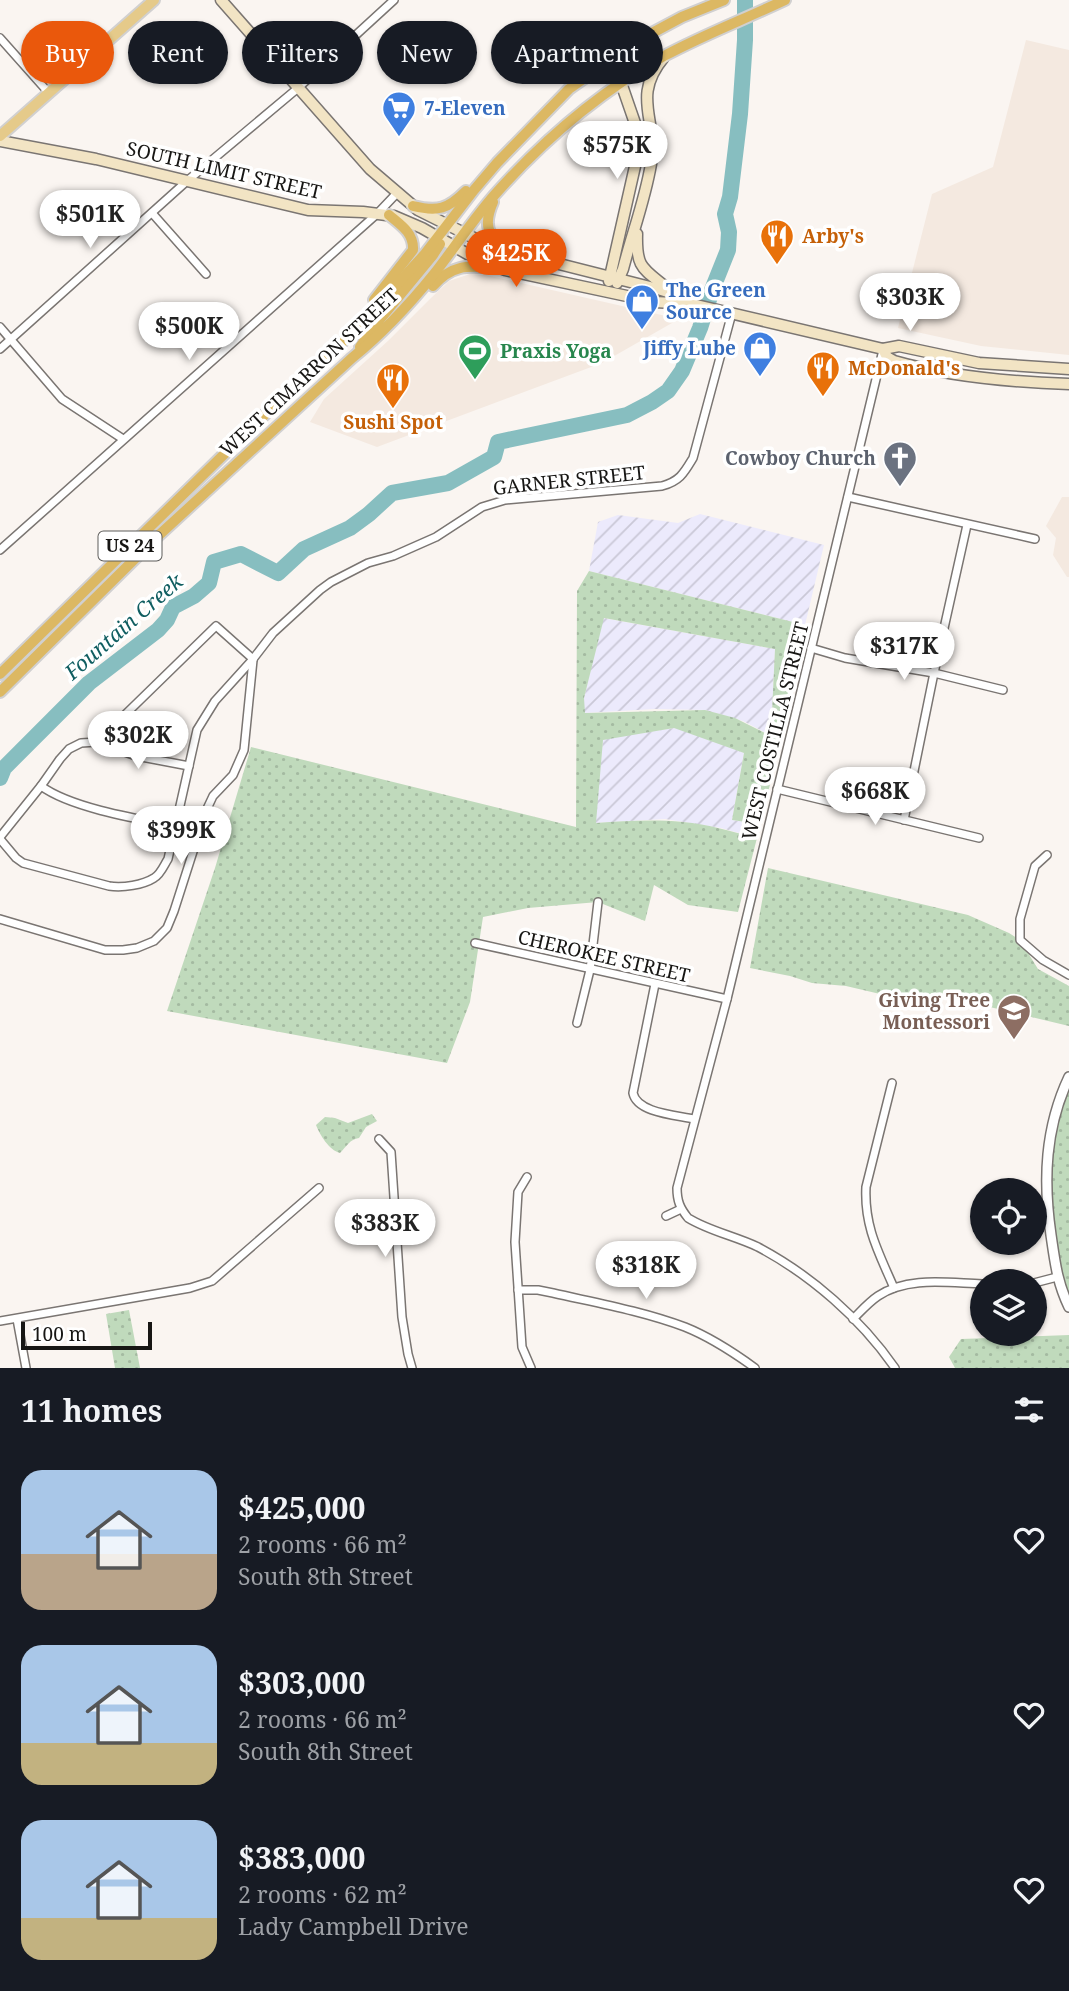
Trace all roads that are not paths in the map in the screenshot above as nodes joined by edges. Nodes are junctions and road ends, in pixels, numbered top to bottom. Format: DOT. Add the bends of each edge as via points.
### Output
graph roads {
  1 [pos="154,0"];
  2 [pos="220,0"];
  3 [pos="394,0"];
  4 [pos="724,0"];
  5 [pos="783,1"];
  6 [pos="663,27"];
  7 [pos="0,38"];
  8 [pos="666,55"];
  9 [pos="663,57"];
  10 [pos="576,84"];
  11 [pos="620,84"];
  12 [pos="621,84"];
  13 [pos="298,88"];
  14 [pos="48,92"];
  15 [pos="0,138"];
  16 [pos="497,163"];
  17 [pos="187,180"];
  18 [pos="499,190"];
  19 [pos="397,193"];
  20 [pos="413,206"];
  21 [pos="152,213"];
  22 [pos="384,214"];
  23 [pos="637,214"];
  24 [pos="447,225"];
  25 [pos="464,234"];
  26 [pos="440,238"];
  27 [pos="454,246"];
  28 [pos="518,254"];
  29 [pos="496,268"];
  30 [pos="206,274"];
  31 [pos="615,278"];
  32 [pos="610,292"];
  33 [pos="674,294"];
  34 [pos="692,304"];
  35 [pos="732,313"];
  36 [pos="390,325"];
  37 [pos="0,327"];
  38 [pos="352,333"];
  39 [pos="11,340"];
  40 [pos="0,349"];
  41 [pos="883,349"];
  42 [pos="352,358"];
  43 [pos="1069,369"];
  44 [pos="1069,384"];
  45 [pos="123,439"];
  46 [pos="848,497"];
  47 [pos="967,525"];
  48 [pos="1034,539"];
  49 [pos="0,550"];
  50 [pos="811,648"];
  51 [pos="253,659"];
  52 [pos="934,673"];
  53 [pos="0,674"];
  54 [pos="1003,690"];
  55 [pos="0,692"];
  56 [pos="97,742"];
  57 [pos="189,766"];
  58 [pos="41,786"];
  59 [pos="777,789"];
  60 [pos="904,820"];
  61 [pos="176,825"];
  62 [pos="0,838"];
  63 [pos="979,838"];
  64 [pos="1046,855"];
  65 [pos="598,902"];
  66 [pos="0,919"];
  67 [pos="475,943"];
  68 [pos="590,970"];
  69 [pos="1069,975"];
  70 [pos="655,984"];
  71 [pos="727,999"];
  72 [pos="577,1023"];
  73 [pos="1069,1077"];
  74 [pos="892,1083"];
  75 [pos="694,1119"];
  76 [pos="379,1139"];
  77 [pos="527,1177"];
  78 [pos="319,1188"];
  79 [pos="681,1209"];
  80 [pos="666,1216"];
  81 [pos="1057,1277"];
  82 [pos="1047,1280"];
  83 [pos="970,1284"];
  84 [pos="894,1288"];
  85 [pos="518,1290"];
  86 [pos="1069,1307"];
  87 [pos="17,1318"];
  88 [pos="853,1319"];
  89 [pos="0,1321"];
  90 [pos="26,1368"];
  91 [pos="412,1368"];
  92 [pos="531,1368"];
  93 [pos="755,1368"];
  94 [pos="895,1368"];
  1 -- 14 [label="main road"];
  2 -- 13 [label="main road"];
  3 -- 13 [label="street"];
  4 -- 6 [label="highway"];
  5 -- 8 [label="highway, WEST CIMARRON STREET / US 24"];
  7 -- 14 [label="street"];
  8 -- 9 [label="highway, WEST CIMARRON STREET / US 24"];
  8 -- 23 [label="main road" via="650,76 647,89 652,155"];
  10 -- 16 [label="highway"];
  11 -- 18 [label="highway, WEST CIMARRON STREET / US 24" via="542,147"];
  12 -- 31 [label="main road" via="639,145"];
  13 -- 17 [label="street"];
  13 -- 19 [label="main road"];
  14 -- 15 [label="main road"];
  15 -- 17 [label="main road, SOUTH LIMIT STREET"];
  16 -- 20 [label="highway" via="447,207"];
  16 -- 24 [label="highway"];
  17 -- 21 [label="street"];
  17 -- 22 [label="main road, SOUTH LIMIT STREET" via="308,209"];
  18 -- 25 [label="highway, WEST CIMARRON STREET / US 24"];
  18 -- 28 [label="highway" via="488,215 488,229 495,240"];
  19 -- 20 [label="main road"];
  19 -- 22 [label="street"];
  20 -- 24 [label="main road"];
  21 -- 30 [label="street"];
  21 -- 39 [label="street"];
  22 -- 26 [label="main road, SOUTH LIMIT STREET" via="407,220"];
  22 -- 38 [label="highway" via="410,234 413,250"];
  22 -- 45 [label="street"];
  23 -- 31 [label="main road"];
  23 -- 33 [label="main road" via="639,262"];
  24 -- 25 [label="main road"];
  24 -- 26 [label="highway"];
  25 -- 27 [label="highway, WEST CIMARRON STREET / US 24"];
  25 -- 28 [label="main road"];
  26 -- 27 [label="main road, SOUTH LIMIT STREET"];
  26 -- 38 [label="highway, WEST CIMARRON STREET / US 24"];
  26 -- 42 [label="highway" via="433,255"];
  27 -- 29 [label="main road, SOUTH LIMIT STREET"];
  27 -- 36 [label="highway, WEST CIMARRON STREET / US 24"];
  28 -- 31 [label="main road"];
  29 -- 32 [label="main road, SOUTH LIMIT STREET"];
  29 -- 36 [label="highway" via="464,266 449,271 401,321"];
  31 -- 32 [label="main road"];
  31 -- 33 [label="main road"];
  32 -- 34 [label="main road, SOUTH LIMIT STREET" via="666,304"];
  33 -- 34 [label="main road"];
  34 -- 35 [label="main road"];
  35 -- 41 [label="main road"];
  35 -- 51 [label="street, GARNER STREET" via="693,458 674,483 489,504 436,537 331,582 273,633"];
  36 -- 42 [label="highway, WEST CIMARRON STREET / US 24"];
  37 -- 39 [label="street"];
  38 -- 53 [label="highway, WEST CIMARRON STREET / US 24"];
  39 -- 40 [label="street"];
  39 -- 45 [label="street" via="62,399"];
  41 -- 43 [label="main road" via="899,346 989,364"];
  41 -- 44 [label="main road" via="894,360 941,372"];
  41 -- 46 [label="street, WEST COSTILLA STREET"];
  42 -- 55 [label="highway, WEST CIMARRON STREET / US 24" via="159,535"];
  45 -- 49 [label="street"];
  46 -- 47 [label="street"];
  46 -- 50 [label="street, WEST COSTILLA STREET"];
  47 -- 48 [label="street"];
  47 -- 52 [label="street"];
  50 -- 52 [label="street"];
  50 -- 59 [label="street, WEST COSTILLA STREET"];
  51 -- 56 [label="street" via="216,626"];
  51 -- 57 [label="street, GARNER STREET" via="215,701 197,730"];
  51 -- 66 [label="street" via="244,750 233,775 206,811 167,928 154,941 137,948 105,950"];
  52 -- 54 [label="street"];
  52 -- 60 [label="street"];
  56 -- 57 [label="street" via="136,756"];
  56 -- 58 [label="street" via="69,749"];
  57 -- 61 [label="street, GARNER STREET"];
  58 -- 61 [label="street" via="67,799 129,817"];
  58 -- 62 [label="street"];
  59 -- 60 [label="street"];
  59 -- 71 [label="street, WEST COSTILLA STREET"];
  60 -- 63 [label="street"];
  61 -- 62 [label="street, GARNER STREET" via="168,859 159,873 120,888 23,863"];
  64 -- 69 [label="street" via="1035,866 1020,919 1020,940"];
  65 -- 68 [label="street"];
  67 -- 68 [label="street, CHEROKEE STREET"];
  68 -- 70 [label="street, CHEROKEE STREET"];
  68 -- 72 [label="street"];
  70 -- 71 [label="street, CHEROKEE STREET"];
  70 -- 75 [label="street" via="634,1100 648,1109"];
  71 -- 75 [label="street, WEST COSTILLA STREET"];
  73 -- 81 [label="street" via="1055,1114 1047,1160 1047,1205"];
  74 -- 84 [label="street" via="865,1202 869,1228"];
  75 -- 79 [label="street, WEST COSTILLA STREET" via="677,1188"];
  76 -- 91 [label="street" via="391,1152 402,1317"];
  77 -- 85 [label="street" via="518,1192"];
  78 -- 87 [label="street" via="212,1281"];
  79 -- 80 [label="street"];
  79 -- 88 [label="street" via="696,1222 773,1256"];
  81 -- 82 [label="street"];
  81 -- 86 [label="street"];
  83 -- 84 [label="street" via="916,1282"];
  84 -- 88 [label="street"];
  85 -- 92 [label="street" via="522,1346"];
  85 -- 93 [label="street" via="553,1293 662,1319 711,1339"];
  87 -- 89 [label="street"];
  87 -- 90 [label="street"];
  88 -- 94 [label="street"];
}
